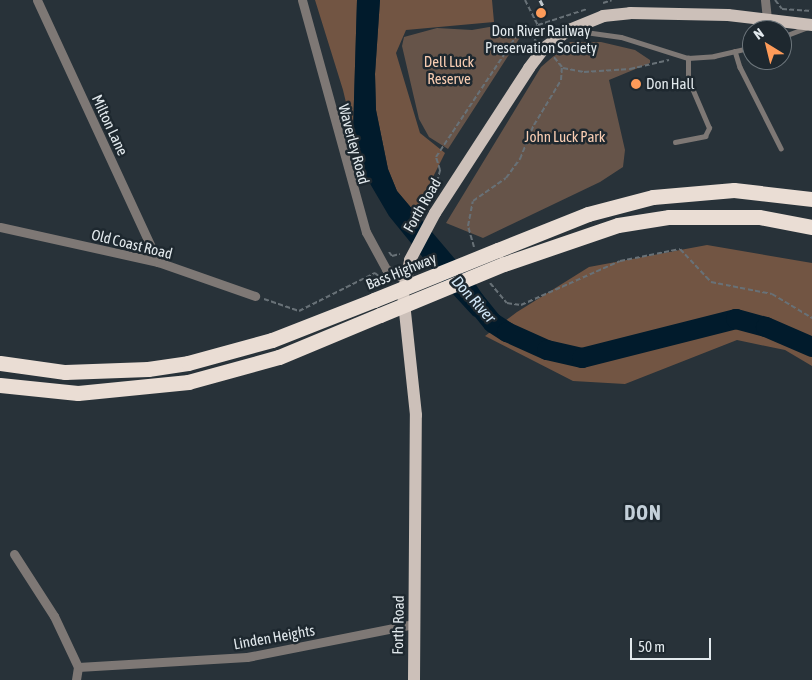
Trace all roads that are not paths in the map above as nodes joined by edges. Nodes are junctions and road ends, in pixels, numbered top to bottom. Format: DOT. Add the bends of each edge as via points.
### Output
graph roads {
  1 [pos="37,0"];
  2 [pos="302,0"];
  3 [pos="765,0"];
  4 [pos="767,19"];
  5 [pos="812,26"];
  6 [pos="569,30"];
  7 [pos="792,33"];
  8 [pos="742,49"];
  9 [pos="735,51"];
  10 [pos="688,58"];
  11 [pos="675,142"];
  12 [pos="781,148"];
  13 [pos="812,199"];
  14 [pos="0,227"];
  15 [pos="812,227"];
  16 [pos="501,257"];
  17 [pos="158,262"];
  18 [pos="406,279"];
  19 [pos="255,296"];
  20 [pos="0,363"];
  21 [pos="0,386"];
  22 [pos="14,554"];
  23 [pos="414,624"];
  24 [pos="78,666"];
  25 [pos="76,680"];
  26 [pos="414,680"];
  1 -- 17 [label="street, Milton Lane"];
  2 -- 18 [label="street, Waverley Road" via="366,232 386,269"];
  3 -- 4 [label="street"];
  4 -- 5 [label="main road, Forth Road"];
  4 -- 6 [label="main road, Forth Road" via="698,14 623,14 588,20"];
  5 -- 7 [label="lane"];
  6 -- 10 [label="lane" via="621,36"];
  6 -- 18 [label="main road, Forth Road" via="544,48 435,213 410,260"];
  8 -- 9 [label="lane"];
  9 -- 10 [label="lane"];
  9 -- 12 [label="lane"];
  10 -- 11 [label="lane" via="688,79 709,128 705,136"];
  13 -- 16 [label="highway, Bass Highway" via="734,190 654,197 588,214"];
  14 -- 17 [label="street, Old Coast Road"];
  15 -- 16 [label="highway, Bass Highway" via="759,217 669,217 608,228"];
  16 -- 20 [label="highway, Bass Highway, bridge" via="374,300 272,340 188,363 139,370 65,372"];
  16 -- 21 [label="highway, Bass Highway, bridge" via="380,315 279,357 188,382 78,393"];
  17 -- 19 [label="street, Old Coast Road"];
  18 -- 23 [label="main road, Forth Road" via="403,294 416,414"];
  22 -- 24 [label="street" via="36,585"];
  23 -- 24 [label="street, Linden Heights" via="247,657"];
  23 -- 26 [label="main road, Forth Road"];
  24 -- 25 [label="street"];
}
